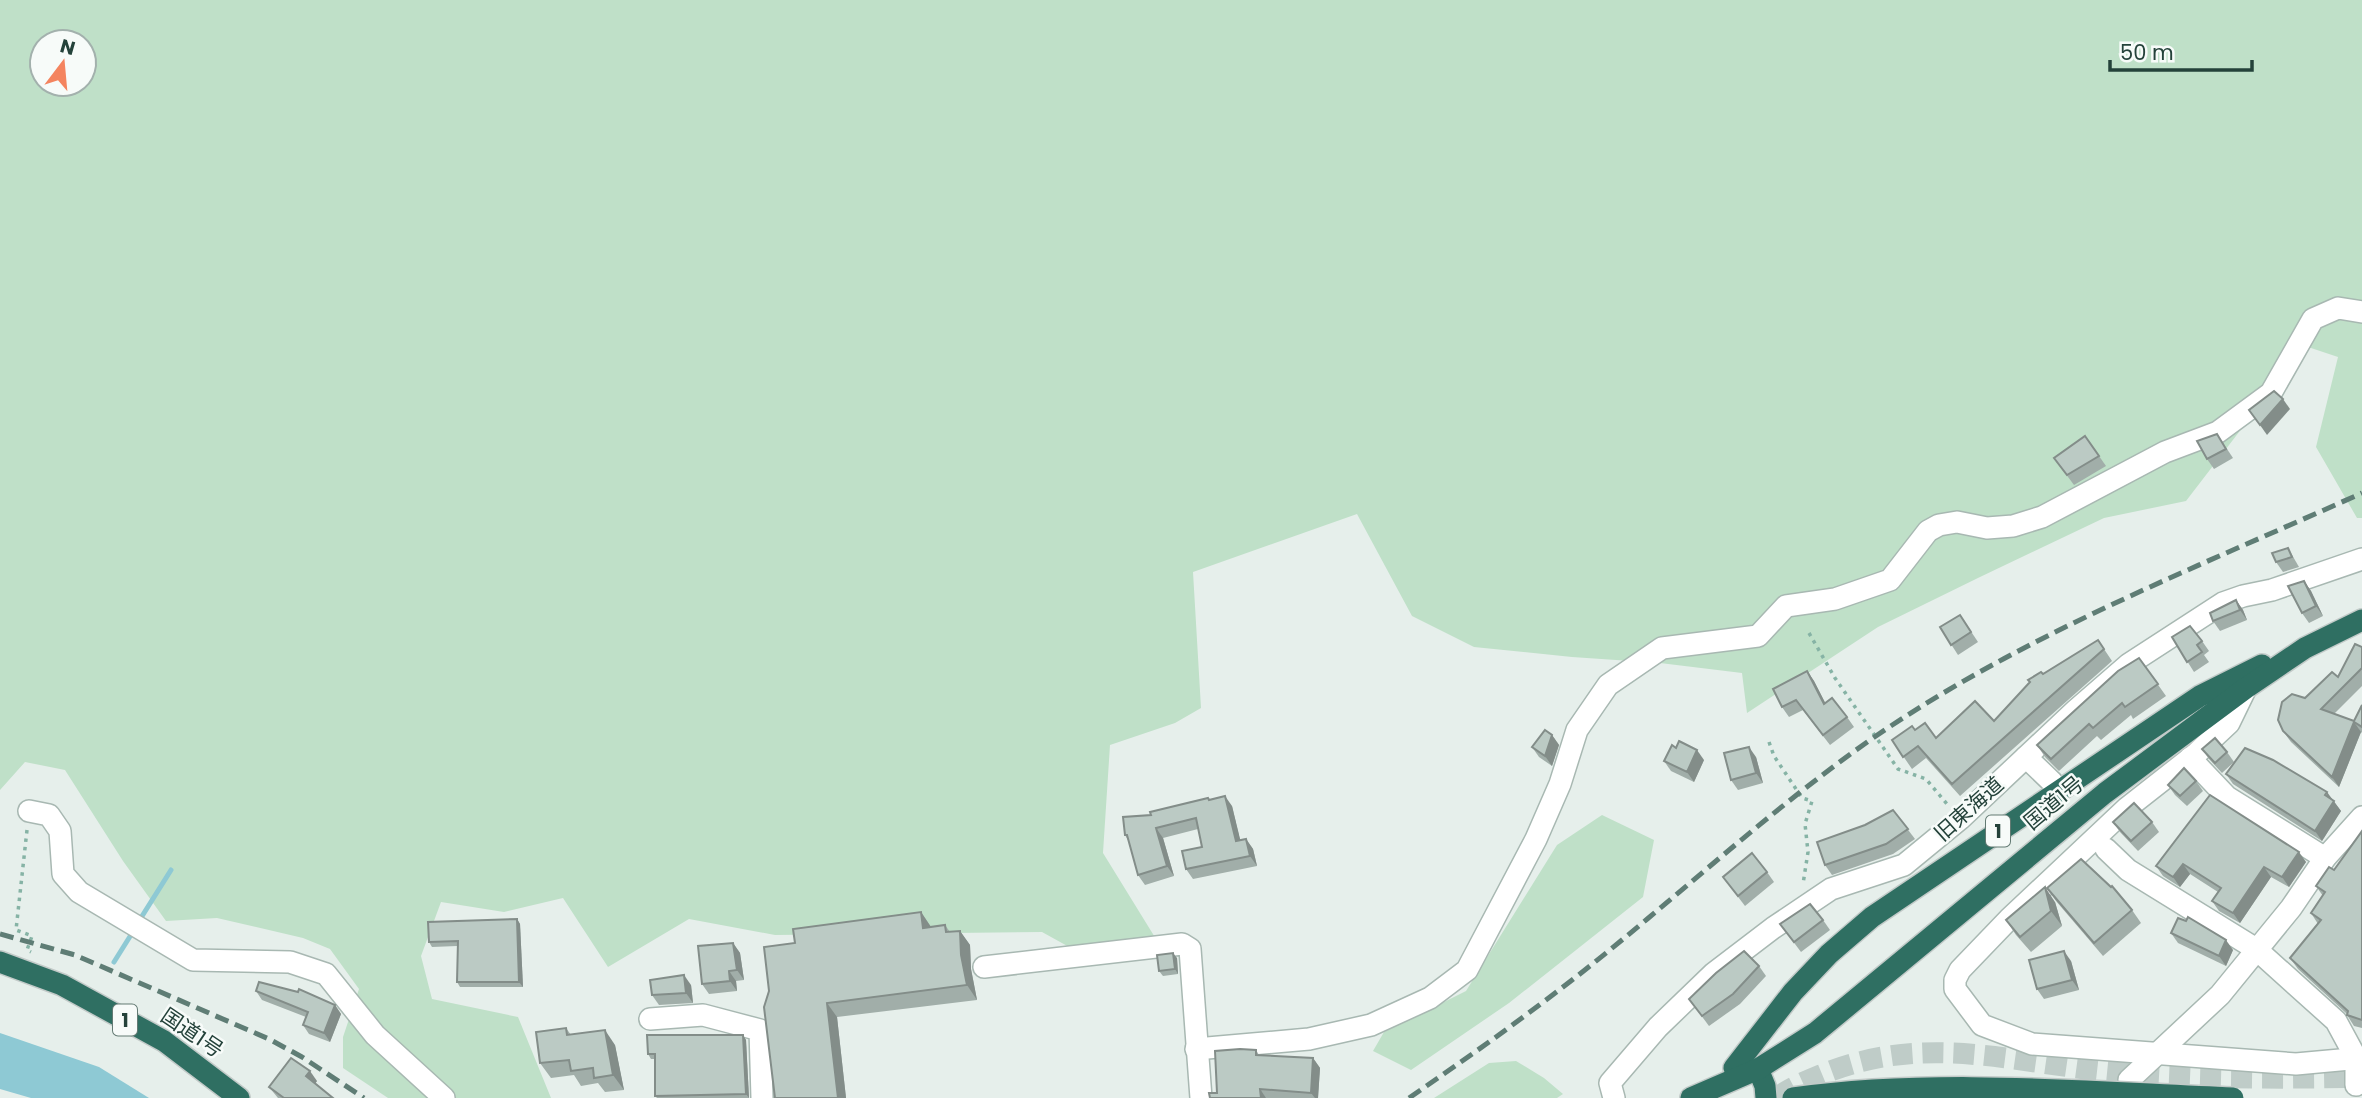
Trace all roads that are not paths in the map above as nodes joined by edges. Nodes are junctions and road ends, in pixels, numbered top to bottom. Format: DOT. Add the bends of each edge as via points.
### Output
graph roads {
  1 [pos="2362,312"];
  2 [pos="2362,559"];
  3 [pos="2362,620"];
  4 [pos="2305,648"];
  5 [pos="2246,688"];
  6 [pos="2026,757"];
  7 [pos="2190,758"];
  8 [pos="2052,782"];
  9 [pos="29,811"];
  10 [pos="2362,817"];
  11 [pos="2106,849"];
  12 [pos="2325,858"];
  13 [pos="2256,949"];
  14 [pos="0,962"];
  15 [pos="984,967"];
  16 [pos="650,1019"];
  17 [pos="1196,1049"];
  18 [pos="2157,1055"];
  19 [pos="2359,1058"];
  20 [pos="1734,1068"];
  21 [pos="1758,1069"];
  22 [pos="2129,1080"];
  23 [pos="2356,1085"];
  24 [pos="240,1098"];
  25 [pos="444,1098"];
  26 [pos="762,1098"];
  27 [pos="1201,1098"];
  28 [pos="1614,1098"];
  29 [pos="1691,1098"];
  30 [pos="1723,1098"];
  31 [pos="1766,1098"];
  32 [pos="1793,1098"];
  33 [pos="2233,1098"];
  1 -- 17 [label="street" via="2337,307 2313,319 2271,393 2218,432 2165,452 2042,517 2013,526 1939,525 1928,531 1889,580 1835,599 1786,606 1758,636 1662,648 1608,685 1577,730 1536,839 1468,971 1430,998 1371,1025 1309,1039"];
  2 -- 6 [label="street, 旧東海道" via="2224,603 2129,664"];
  3 -- 4 [label="highway, 国道1号 / 1"];
  4 -- 5 [label="highway, 国道1号 / 1"];
  4 -- 20 [label="highway, 1" via="2200,696 1872,917 1793,992"];
  5 -- 7 [label="street" via="2229,723"];
  5 -- 21 [label="highway, 国道1号 / 1" via="2105,793 1815,1033"];
  6 -- 8 [label="street"];
  6 -- 28 [label="street, 旧東海道" via="1904,865 1831,889 1714,973 1658,1027 1611,1083"];
  7 -- 12 [label="street" via="2227,797"];
  7 -- 18 [label="street" via="2127,808 2009,919 1955,980 1955,989 1982,1025 2032,1044"];
  9 -- 25 [label="street" via="48,815 60,831 63,874 79,892 192,961 290,962 326,974 375,1035"];
  10 -- 12 [label="street"];
  11 -- 13 [label="street" via="2128,870"];
  12 -- 13 [label="street"];
  13 -- 18 [label="street" via="2220,995"];
  13 -- 19 [label="street" via="2336,1021"];
  14 -- 24 [label="highway, 国道1号 / 1" via="62,985 164,1041"];
  15 -- 17 [label="street" via="1182,944 1190,949"];
  16 -- 26 [label="street" via="703,1015 760,1030"];
  17 -- 27 [label="street"];
  18 -- 19 [label="street" via="2296,1064"];
  18 -- 22 [label="street"];
  19 -- 23 [label="street"];
  21 -- 29 [label="highway, 国道1号 / 1"];
  21 -- 30 [label="highway, 国道1号 / 1"];
  21 -- 31 [label="highway"];
  32 -- 33 [label="highway, bridge" via="1976,1088"];
}
